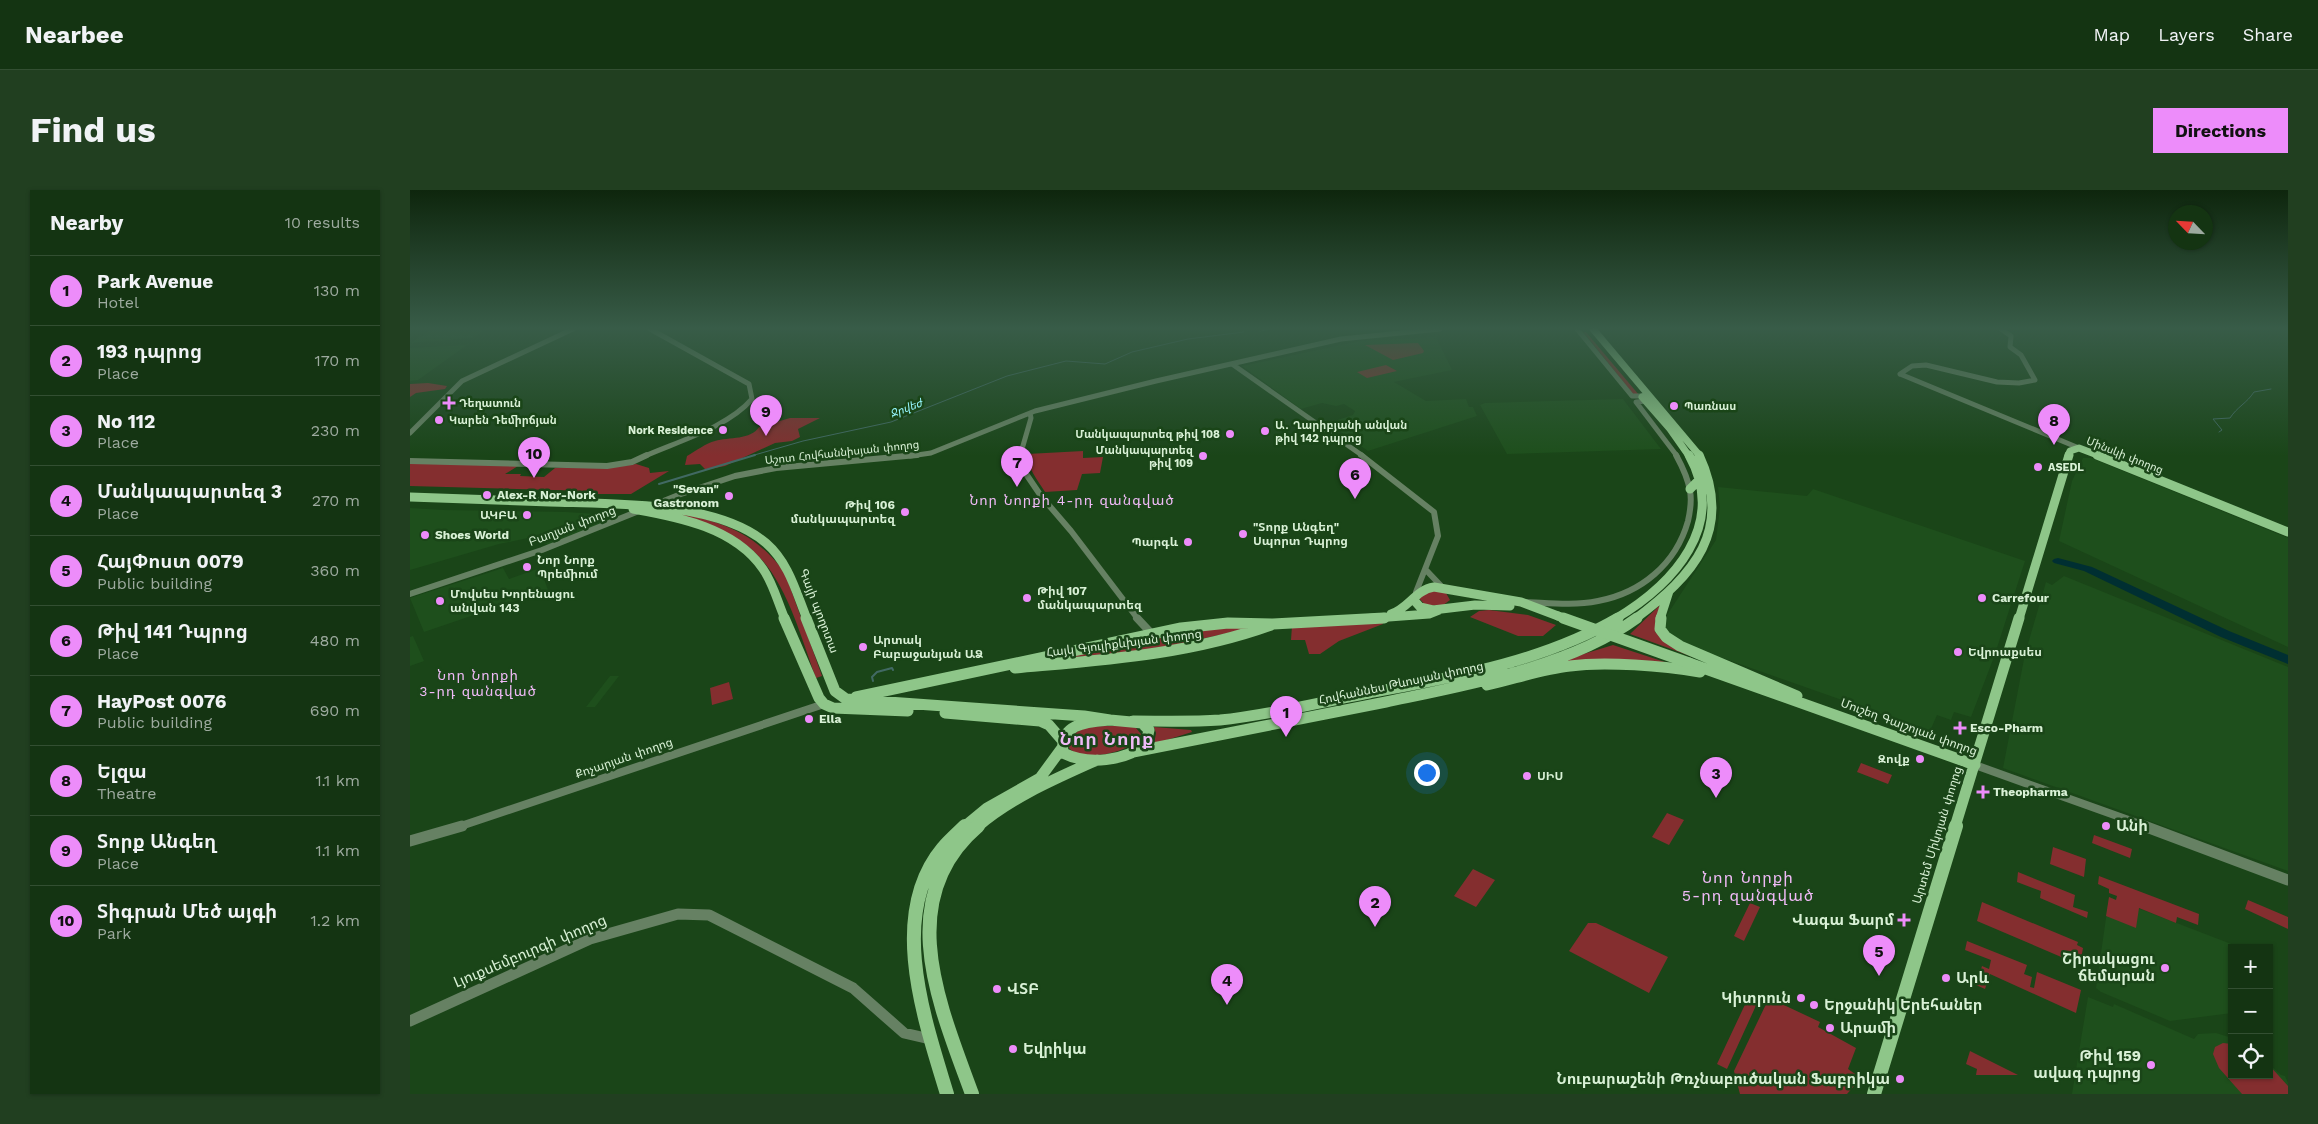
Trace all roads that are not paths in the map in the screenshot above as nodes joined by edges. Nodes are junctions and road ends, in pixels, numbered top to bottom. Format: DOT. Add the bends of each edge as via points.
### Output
graph roads {
  1 [pos="477,371"];
  2 [pos="726,371"];
  3 [pos="1202,371"];
  4 [pos="1242,371"];
  5 [pos="1612,371"];
  6 [pos="1623,371"];
  7 [pos="1625,371"];
  8 [pos="1904,371"];
  9 [pos="1952,371"];
  10 [pos="2030,371"];
  11 [pos="1646,398"];
  12 [pos="1030,413"];
  13 [pos="410,433"];
  14 [pos="1687,445"];
  15 [pos="2079,448"];
  16 [pos="410,461"];
  17 [pos="1700,479"];
  18 [pos="1690,489"];
  19 [pos="410,497"];
  20 [pos="410,502"];
  21 [pos="655,505"];
  22 [pos="642,511"];
  23 [pos="2288,532"];
  24 [pos="1671,560"];
  25 [pos="1426,570"];
  26 [pos="1666,579"];
  27 [pos="1446,589"];
  28 [pos="1669,591"];
  29 [pos="410,594"];
  30 [pos="1415,595"];
  31 [pos="1521,602"];
  32 [pos="1450,607"];
  33 [pos="1439,610"];
  34 [pos="1553,615"];
  35 [pos="1382,616"];
  36 [pos="1274,624"];
  37 [pos="1151,633"];
  38 [pos="974,672"];
  39 [pos="1730,678"];
  40 [pos="1459,687"];
  41 [pos="846,699"];
  42 [pos="824,704"];
  43 [pos="1807,704"];
  44 [pos="1110,720"];
  45 [pos="1133,721"];
  46 [pos="1062,744"];
  47 [pos="1133,752"];
  48 [pos="1097,760"];
  49 [pos="1975,765"];
  50 [pos="410,841"];
  51 [pos="2288,880"];
  52 [pos="410,1021"];
  53 [pos="930,1039"];
  54 [pos="947,1094"];
  55 [pos="972,1094"];
  56 [pos="1874,1094"];
  1 -- 13 [label="street" via="462,381"];
  2 -- 16 [label="street" via="749,384 752,399 741,412 626,464"];
  3 -- 12 [label="street, Աշոտ Հովհաննիսյան փողոց"];
  4 -- 25 [label="street, Հայկ Գյուլիքևխյան փողոց" via="1371,462 1434,512 1438,536"];
  5 -- 11 [label="street" via="1631,395"];
  6 -- 11 [label="main road, Հովհաննես Թևոսյան փողոց"];
  7 -- 11 [label="main road, Հովհաննես Թևոսյան փողոց"];
  8 -- 15 [label="street, Մինսկի փողոց" via="1900,374"];
  9 -- 10 [label="street, Մինսկի փողոց" via="1997,382 2019,383 2035,380"];
  11 -- 14 [label="main road, Հովհաննես Թևոսյան փողոց"];
  11 -- 18 [label="street" via="1636,402 1669,442"];
  12 -- 21 [label="street, Աշոտ Հովհաննիսյան փողոց" via="931,453 759,471 714,482"];
  12 -- 37 [label="street" via="1020,465 1041,496"];
  14 -- 17 [label="main road, Հովհաննես Թևոսյան փողոց"];
  14 -- 28 [label="main road, Հովհաննես Թևոսյան փողոց" via="1702,461 1708,475 1714,512 1706,546 1694,565"];
  15 -- 23 [label="main road, Մինսկի փողոց"];
  15 -- 49 [label="main road, Արտեմ Միկոյան փողոց" via="2070,451"];
  17 -- 18 [label="main road"];
  17 -- 26 [label="main road, Հովհաննես Թևոսյան փողոց" via="1704,504 1700,528 1693,547"];
  18 -- 24 [label="street" via="1687,528"];
  19 -- 21 [label="main road, Գայի պողոտա"];
  20 -- 22 [label="main road" via="604,507"];
  21 -- 22 [label="street, Բաղյան փողոց"];
  21 -- 41 [label="main road, Գայի պողոտա" via="730,522 751,532 772,549 786,564 836,690"];
  22 -- 29 [label="street, Բաղյան փողոց" via="542,550"];
  22 -- 42 [label="main road" via="714,530 736,542 758,562"];
  24 -- 26 [label="street"];
  24 -- 31 [label="street" via="1636,588 1605,600 1562,605"];
  25 -- 27 [label="street"];
  25 -- 30 [label="street, Հայկ Գյուլիքևխյան փողոց"];
  26 -- 45 [label="main road, Հովհաննես Թևոսյան փողոց" via="1621,614 1580,638 1486,667 1425,682 1234,718"];
  27 -- 30 [label="main road, Մուշեղ Գալշոյան փողոց" via="1428,588"];
  27 -- 31 [label="main road, Մուշեղ Գալշոյան փողոց"];
  27 -- 32 [label="main road" via="1455,599"];
  28 -- 40 [label="main road, Հովհաննես Թևոսյան փողոց" via="1631,623 1599,642 1547,662"];
  28 -- 43 [label="main road" via="1660,621 1660,630 1665,637 1700,656 1780,686"];
  30 -- 33 [label="main road" via="1420,607"];
  30 -- 35 [label="main road, Հայկ Գյուլիքևխյան փողոց" via="1402,611"];
  31 -- 34 [label="main road, Մուշեղ Գալշոյան փողոց"];
  32 -- 33 [label="main road, Հայկ Գյուլիքևխյան փողոց"];
  32 -- 34 [label="main road, Հայկ Գյուլիքևխյան փողոց" via="1499,605"];
  33 -- 35 [label="main road, Հայկ Գյուլիքևխյան փողոց" via="1429,614"];
  34 -- 39 [label="main road, Մուշեղ Գալշոյան փողոց, bridge"];
  35 -- 36 [label="main road, Հայկ Գյուլիքևխյան փողոց"];
  36 -- 37 [label="main road, Հայկ Գյուլիքևխյան փողոց" via="1228,623"];
  36 -- 38 [label="main road, Հայկ Գյուլիքևխյան փողոց" via="1215,644 1134,656"];
  37 -- 38 [label="main road, Հայկ Գյուլիքևխյան փողոց"];
  38 -- 41 [label="main road, Հայկ Գյուլիքևխյան փողոց"];
  39 -- 40 [label="main road" via="1682,669 1586,664 1503,682"];
  39 -- 43 [label="main road, Մուշեղ Գալշոյան փողոց"];
  40 -- 47 [label="main road, Հովհաննես Թևոսյան փողոց"];
  41 -- 42 [label="main road, Քոչարյան փողոց"];
  41 -- 44 [label="main road"];
  42 -- 46 [label="main road" via="833,708 1040,721 1049,725"];
  42 -- 50 [label="street, Քոչարյան փողոց" via="480,821"];
  43 -- 49 [label="main road, Մուշեղ Գալշոյան փողոց"];
  44 -- 45 [label="main road, Հովհաննես Թևոսյան փողոց"];
  44 -- 46 [label="main road" via="1078,725 1066,732"];
  45 -- 47 [label="main road" via="1146,726 1149,738 1145,745"];
  46 -- 48 [label="main road" via="1063,753 1072,758"];
  46 -- 53 [label="main road" via="1041,778 990,806 956,833 942,849 922,887 913,925 914,960"];
  47 -- 48 [label="main road, Հովհաննես Թևոսյան փողոց"];
  48 -- 55 [label="main road" via="996,812 957,845 942,866 927,924 929,953 949,1030"];
  49 -- 51 [label="street, Մուշեղ Գալշոյան փողոց"];
  49 -- 56 [label="main road, Արտեմ Միկոյան փողոց"];
  52 -- 53 [label="street, Լյուքսեմբուրգի փողոց" via="590,939 678,914 709,915 853,988 904,1033"];
  53 -- 54 [label="main road"];
}
